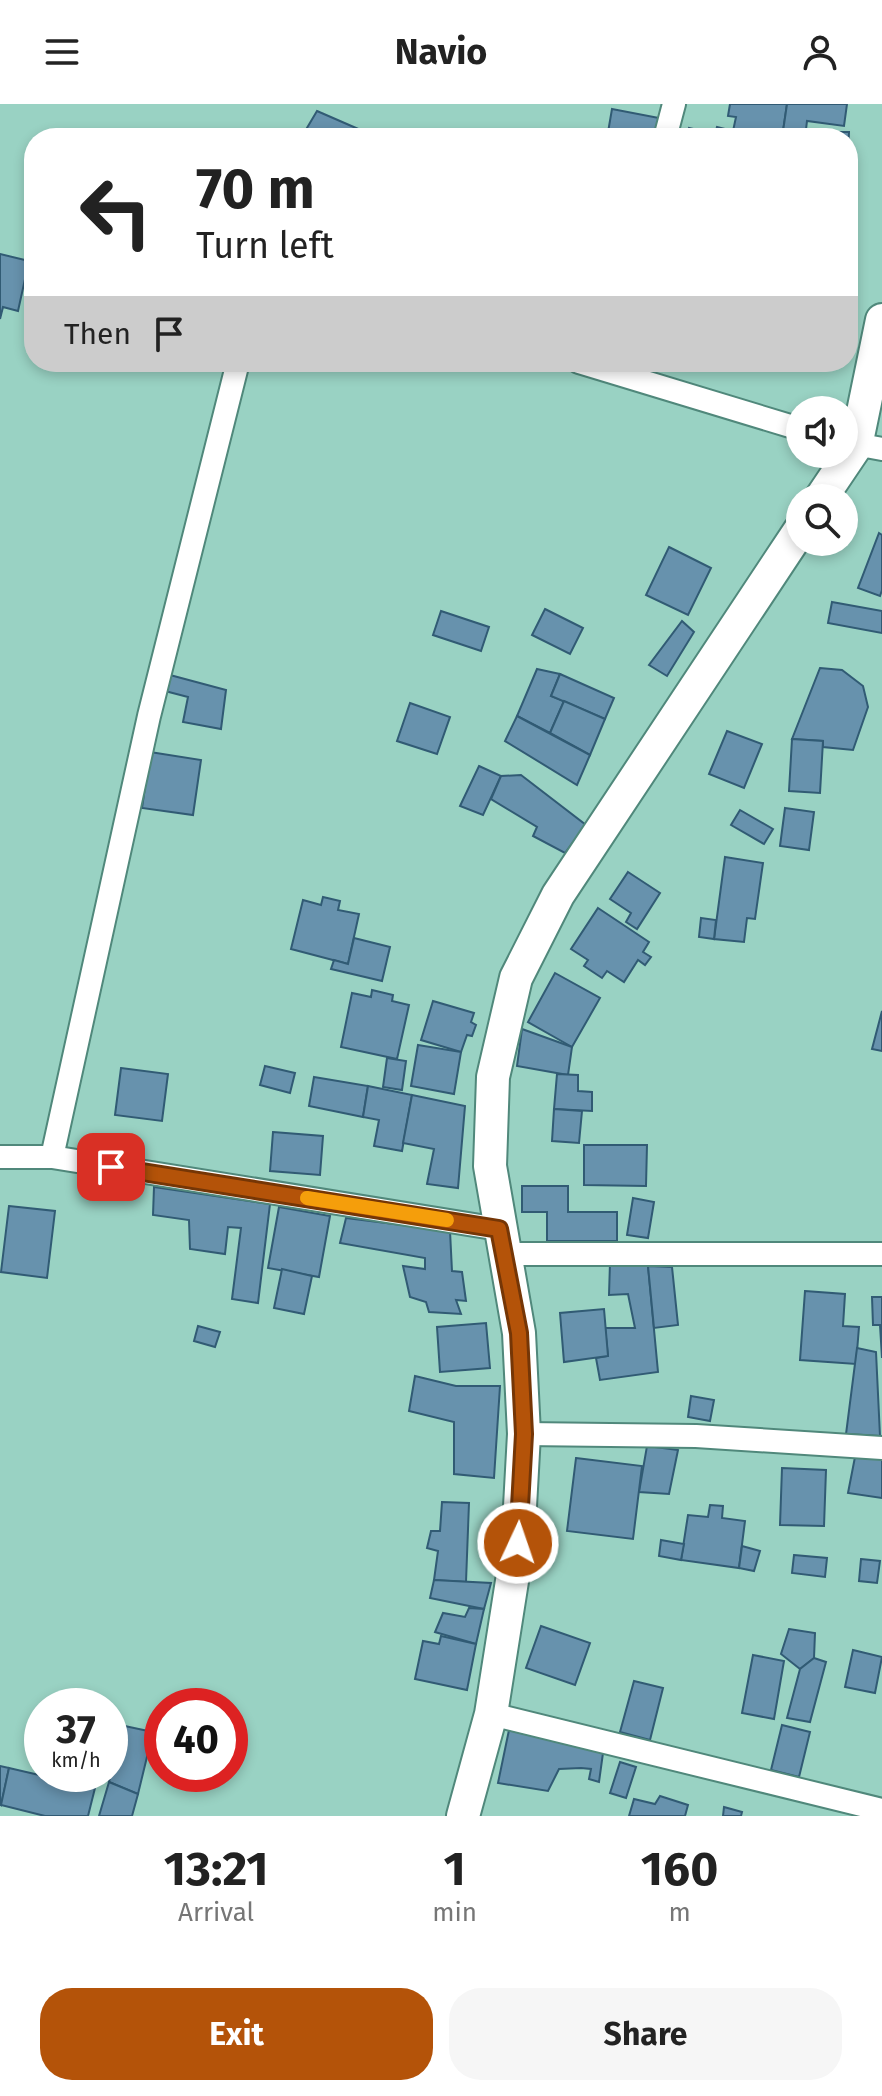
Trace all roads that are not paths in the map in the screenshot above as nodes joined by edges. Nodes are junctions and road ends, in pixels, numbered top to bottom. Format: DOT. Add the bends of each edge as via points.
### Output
graph roads {
  1 [pos="674,104"];
  2 [pos="668,128"];
  3 [pos="882,320"];
  4 [pos="235,372"];
  5 [pos="623,372"];
  6 [pos="786,424"];
  7 [pos="861,446"];
  8 [pos="832,484"];
  9 [pos="786,551"];
  10 [pos="0,1157"];
  11 [pos="52,1157"];
  12 [pos="502,1242"];
  13 [pos="882,1254"];
  14 [pos="524,1434"];
  15 [pos="882,1448"];
  16 [pos="491,1714"];
  17 [pos="882,1810"];
  18 [pos="463,1816"];
  1 -- 2 [label="street"];
  3 -- 7 [label="street"];
  4 -- 11 [label="street" via="149,716"];
  5 -- 6 [label="street"];
  7 -- 8 [label="street"];
  9 -- 12 [label="street" via="558,895 516,978 493,1077 490,1166"];
  10 -- 11 [label="street"];
  11 -- 12 [label="street"];
  12 -- 13 [label="street"];
  12 -- 14 [label="street" via="519,1333"];
  14 -- 15 [label="street" via="696,1436"];
  14 -- 16 [label="street" via="518,1543"];
  16 -- 17 [label="street"];
  16 -- 18 [label="street"];
}
